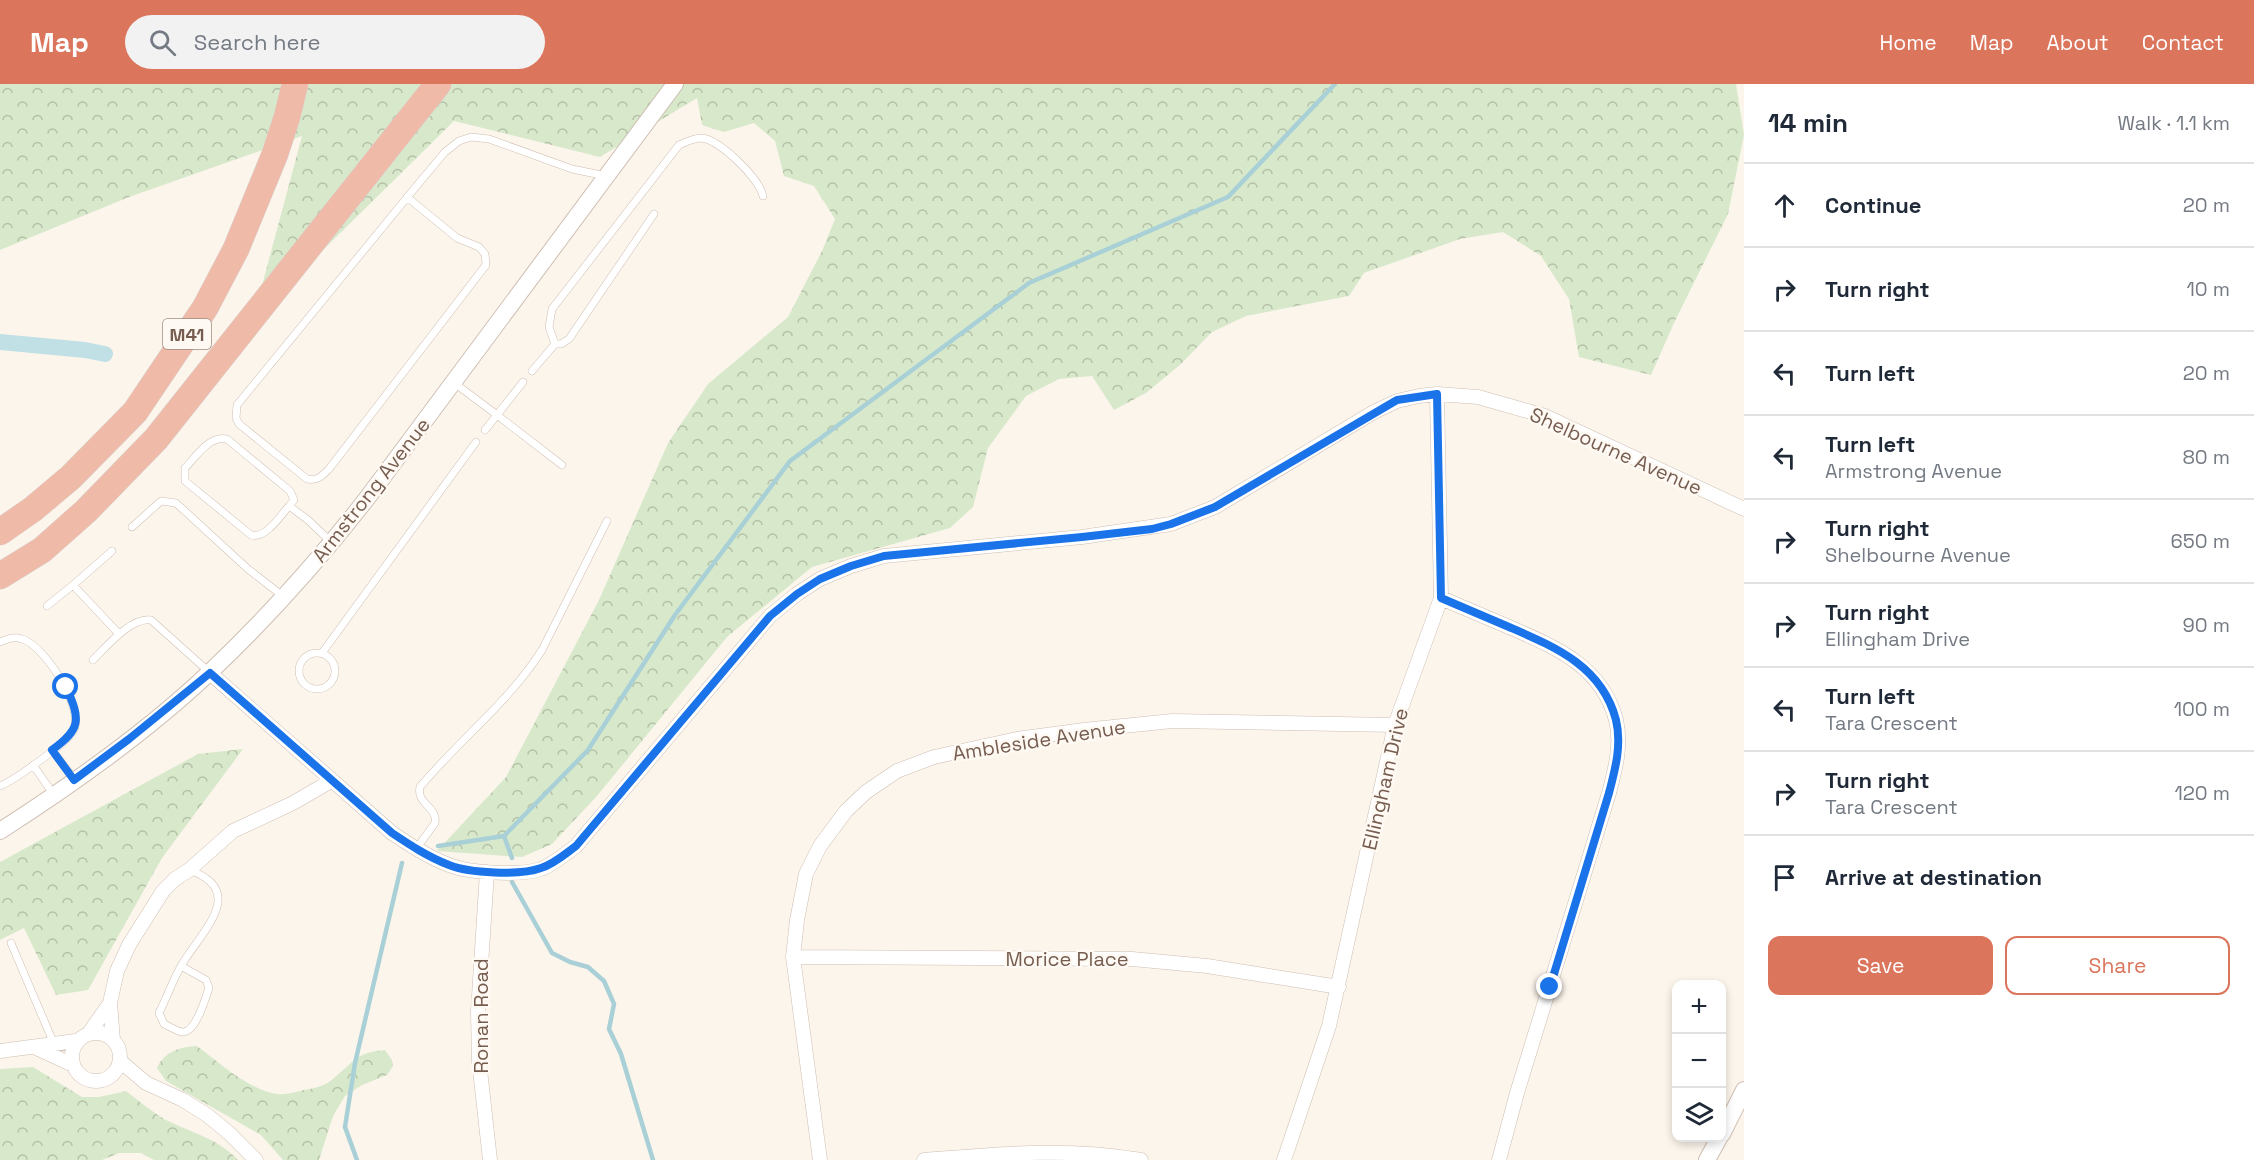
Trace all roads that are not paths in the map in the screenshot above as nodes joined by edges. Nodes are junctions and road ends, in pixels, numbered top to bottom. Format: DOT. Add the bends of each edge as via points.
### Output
graph roads {
  1 [pos="295,84"];
  2 [pos="438,84"];
  3 [pos="675,84"];
  4 [pos="606,176"];
  5 [pos="763,196"];
  6 [pos="407,197"];
  7 [pos="654,214"];
  8 [pos="555,344"];
  9 [pos="532,371"];
  10 [pos="453,382"];
  11 [pos="524,382"];
  12 [pos="1437,394"];
  13 [pos="497,415"];
  14 [pos="485,430"];
  15 [pos="476,442"];
  16 [pos="562,465"];
  17 [pos="289,506"];
  18 [pos="1744,509"];
  19 [pos="607,521"];
  20 [pos="132,527"];
  21 [pos="0,532"];
  22 [pos="332,543"];
  23 [pos="112,551"];
  24 [pos="0,576"];
  25 [pos="73,585"];
  26 [pos="284,597"];
  27 [pos="1441,598"];
  28 [pos="47,606"];
  29 [pos="119,634"];
  30 [pos="0,642"];
  31 [pos="322,653"];
  32 [pos="93,660"];
  33 [pos="210,673"];
  34 [pos="1395,725"];
  35 [pos="52,750"];
  36 [pos="33,765"];
  37 [pos="74,780"];
  38 [pos="331,781"];
  39 [pos="0,786"];
  40 [pos="54,795"];
  41 [pos="0,831"];
  42 [pos="417,849"];
  43 [pos="189,870"];
  44 [pos="488,872"];
  45 [pos="12,943"];
  46 [pos="793,957"];
  47 [pos="181,966"];
  48 [pos="1339,987"];
  49 [pos="110,1003"];
  50 [pos="89,1033"];
  51 [pos="113,1040"];
  52 [pos="76,1041"];
  53 [pos="54,1044"];
  54 [pos="33,1047"];
  55 [pos="0,1051"];
  56 [pos="120,1061"];
  57 [pos="73,1065"];
  58 [pos="111,1076"];
  59 [pos="146,1083"];
  60 [pos="1744,1090"];
  61 [pos="1726,1124"];
  62 [pos="1717,1142"];
  63 [pos="256,1160"];
  64 [pos="490,1160"];
  65 [pos="820,1160"];
  66 [pos="924,1160"];
  67 [pos="1141,1160"];
  68 [pos="1284,1160"];
  69 [pos="1499,1160"];
  70 [pos="1707,1160"];
  1 -- 21 [label="highway, M41" via="275,154 236,249 205,308 135,412 71,477"];
  2 -- 24 [label="highway" via="156,439 42,550"];
  3 -- 4 [label="street, Armstrong Avenue"];
  4 -- 6 [label="lane" via="471,137 445,152"];
  4 -- 10 [label="street, Armstrong Avenue"];
  5 -- 8 [label="lane" via="751,173 715,143 702,138 679,145 552,309 549,327"];
  6 -- 6 [label="lane" via="237,405 239,424 307,479 320,478 329,469 486,265 486,254 478,247 458,238"];
  7 -- 8 [label="lane" via="568,339"];
  8 -- 9 [label="lane"];
  10 -- 13 [label="lane"];
  10 -- 22 [label="street, Armstrong Avenue"];
  11 -- 13 [label="lane"];
  12 -- 18 [label="street, Shelbourne Avenue" via="1478,397 1545,416"];
  12 -- 27 [label="street, Ellingham Drive"];
  12 -- 44 [label="street, Shelbourne Avenue" via="1397,400 1215,507 1171,524 1082,537 884,556 820,579 770,616 576,846 556,861 527,873"];
  13 -- 14 [label="lane"];
  13 -- 16 [label="lane"];
  15 -- 31 [label="lane"];
  17 -- 17 [label="lane" via="265,532 251,535 185,481 185,468 210,441 227,439 290,491 294,500"];
  17 -- 22 [label="lane"];
  19 -- 42 [label="lane" via="529,670 420,787 421,800 436,818"];
  20 -- 26 [label="lane" via="160,501 176,503"];
  22 -- 26 [label="street, Armstrong Avenue"];
  23 -- 25 [label="lane"];
  25 -- 28 [label="lane"];
  25 -- 29 [label="lane"];
  26 -- 33 [label="street, Armstrong Avenue"];
  27 -- 34 [label="street, Ellingham Drive"];
  27 -- 69 [label="street" via="1559,649 1579,663 1598,685 1616,721 1616,765 1609,793"];
  29 -- 32 [label="lane"];
  29 -- 33 [label="lane" via="140,621 151,620"];
  30 -- 35 [label="lane" via="12,637 36,646 66,687 76,714 75,730"];
  31 -- 31 [label="lane" via="335,666 334,678 325,687 313,688 303,681 301,664 309,655"];
  33 -- 37 [label="street, Armstrong Avenue"];
  33 -- 38 [label="street, Shelbourne Avenue"];
  34 -- 46 [label="street, Ambleside Avenue" via="1172,721 1017,739 934,757 897,771 866,792 820,846 806,874"];
  34 -- 48 [label="street, Ellingham Drive"];
  35 -- 36 [label="lane"];
  35 -- 37 [label="lane"];
  36 -- 39 [label="lane"];
  36 -- 40 [label="lane"];
  37 -- 40 [label="street, Armstrong Avenue"];
  38 -- 42 [label="street, Shelbourne Avenue"];
  38 -- 43 [label="street" via="233,831"];
  40 -- 41 [label="street, Armstrong Avenue"];
  42 -- 44 [label="street, Shelbourne Avenue" via="451,866"];
  43 -- 47 [label="lane" via="203,874 210,882 217,891 219,907"];
  43 -- 49 [label="street" via="164,891 129,945 117,971"];
  44 -- 64 [label="street, Ronan Road" via="478,1012 479,1062"];
  45 -- 53 [label="lane"];
  46 -- 48 [label="street, Morice Place" via="1132,958"];
  46 -- 65 [label="street, Ambleside Avenue"];
  47 -- 47 [label="lane" via="159,1012 164,1024 181,1032 195,1023 209,988 206,980"];
  48 -- 68 [label="street, Ellingham Drive"];
  49 -- 50 [label="street"];
  49 -- 51 [label="street"];
  50 -- 51 [label="street"];
  50 -- 52 [label="street"];
  51 -- 56 [label="street"];
  52 -- 53 [label="street"];
  52 -- 57 [label="street" via="71,1053"];
  53 -- 54 [label="street"];
  54 -- 55 [label="street"];
  54 -- 57 [label="street"];
  56 -- 58 [label="street"];
  56 -- 59 [label="street"];
  57 -- 58 [label="street" via="80,1076 92,1081"];
  58 -- 59 [label="street"];
  59 -- 63 [label="street" via="207,1115"];
  60 -- 61 [label="street"];
  62 -- 70 [label="street"];
  66 -- 67 [label="street" via="1024,1152 1092,1153"];
}
